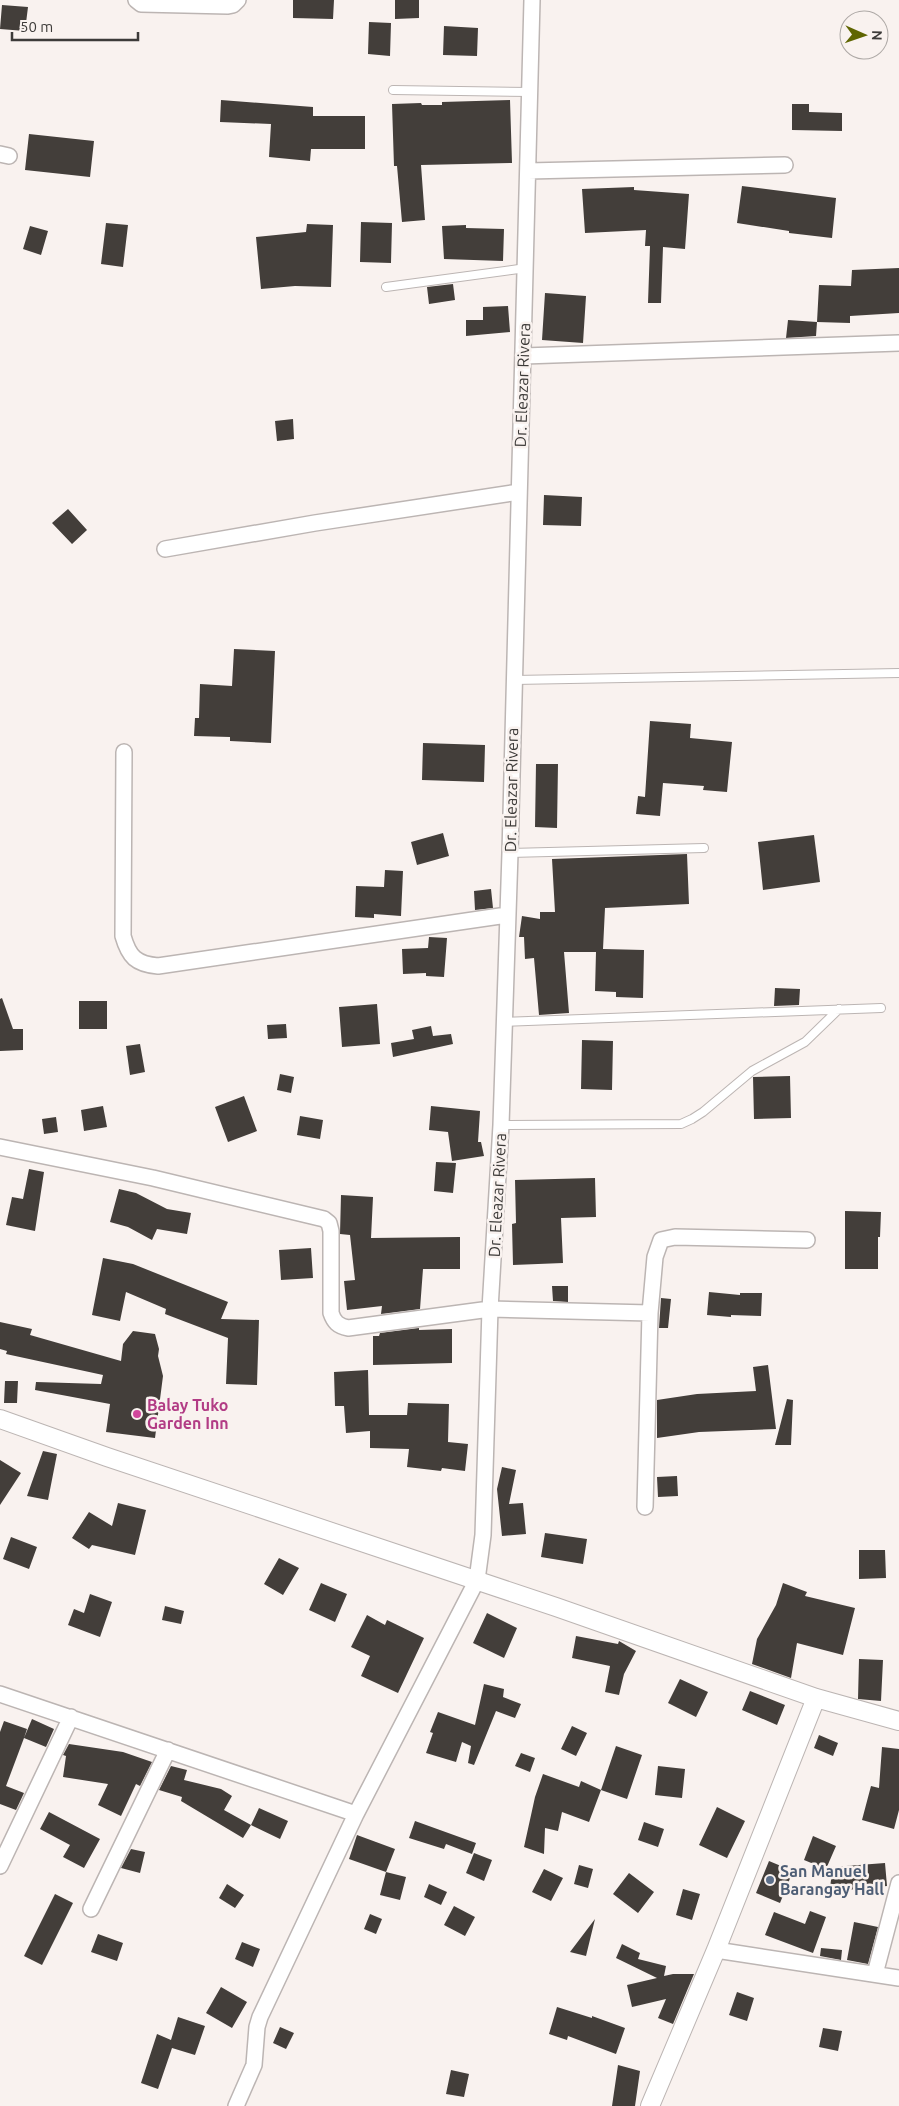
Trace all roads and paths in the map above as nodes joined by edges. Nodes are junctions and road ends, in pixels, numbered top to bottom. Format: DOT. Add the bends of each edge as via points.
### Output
graph roads {
  1 [pos="136,0"];
  2 [pos="238,0"];
  3 [pos="532,0"];
  4 [pos="393,90"];
  5 [pos="530,92"];
  6 [pos="785,166"];
  7 [pos="528,172"];
  8 [pos="526,268"];
  9 [pos="386,287"];
  10 [pos="899,343"];
  11 [pos="524,356"];
  12 [pos="519,492"];
  13 [pos="165,549"];
  14 [pos="899,673"];
  15 [pos="513,680"];
  16 [pos="124,752"];
  17 [pos="704,848"];
  18 [pos="510,853"];
  19 [pos="507,915"];
  20 [pos="881,1008"];
  21 [pos="839,1009"];
  22 [pos="504,1022"];
  23 [pos="501,1125"];
  24 [pos="0,1146"];
  25 [pos="807,1240"];
  26 [pos="490,1309"];
  27 [pos="650,1313"];
  28 [pos="0,1419"];
  29 [pos="645,1506"];
  30 [pos="477,1580"];
  31 [pos="0,1695"];
  32 [pos="816,1698"];
  33 [pos="70,1717"];
  34 [pos="899,1721"];
  35 [pos="168,1750"];
  36 [pos="356,1814"];
  37 [pos="0,1866"];
  38 [pos="899,1883"];
  39 [pos="91,1909"];
  40 [pos="716,1950"];
  41 [pos="875,1974"];
  42 [pos="899,1978"];
  43 [pos="236,2106"];
  44 [pos="650,2106"];
  1 -- 2 [label="street" via="141,4 228,6"];
  3 -- 5 [label="street, Dr. Eleazar Rivera"];
  4 -- 5 [label="lane"];
  5 -- 7 [label="street, Dr. Eleazar Rivera"];
  6 -- 7 [label="street"];
  7 -- 8 [label="street, Dr. Eleazar Rivera"];
  8 -- 9 [label="lane"];
  8 -- 11 [label="street, Dr. Eleazar Rivera"];
  10 -- 11 [label="street"];
  11 -- 12 [label="street, Dr. Eleazar Rivera"];
  12 -- 13 [label="street"];
  12 -- 15 [label="street, Dr. Eleazar Rivera"];
  14 -- 15 [label="lane"];
  15 -- 18 [label="street, Dr. Eleazar Rivera"];
  16 -- 19 [label="street" via="123,936 134,958 144,965 158,966"];
  17 -- 18 [label="lane"];
  18 -- 19 [label="street, Dr. Eleazar Rivera"];
  19 -- 22 [label="street, Dr. Eleazar Rivera"];
  20 -- 21 [label="lane"];
  21 -- 22 [label="lane"];
  21 -- 23 [label="lane" via="805,1042 752,1071 702,1112 681,1124"];
  22 -- 23 [label="street, Dr. Eleazar Rivera"];
  23 -- 26 [label="street, Dr. Eleazar Rivera"];
  24 -- 26 [label="street" via="324,1219 331,1231 331,1313 341,1326 348,1328 419,1320"];
  25 -- 27 [label="street" via="675,1236 661,1240 655,1257"];
  26 -- 27 [label="street"];
  26 -- 30 [label="street, Dr. Eleazar Rivera" via="483,1535"];
  27 -- 29 [label="street"];
  28 -- 30 [label="street"];
  30 -- 32 [label="street"];
  30 -- 36 [label="street, Dr. Eleazar Rivera"];
  31 -- 33 [label="street"];
  32 -- 34 [label="street"];
  32 -- 40 [label="street"];
  33 -- 35 [label="street"];
  33 -- 37 [label="street"];
  35 -- 36 [label="street"];
  35 -- 39 [label="street"];
  36 -- 43 [label="street, Dr. Eleazar Rivera" via="260,2017 254,2065"];
  38 -- 41 [label="street"];
  40 -- 41 [label="street"];
  40 -- 44 [label="street"];
  41 -- 42 [label="street"];
}
